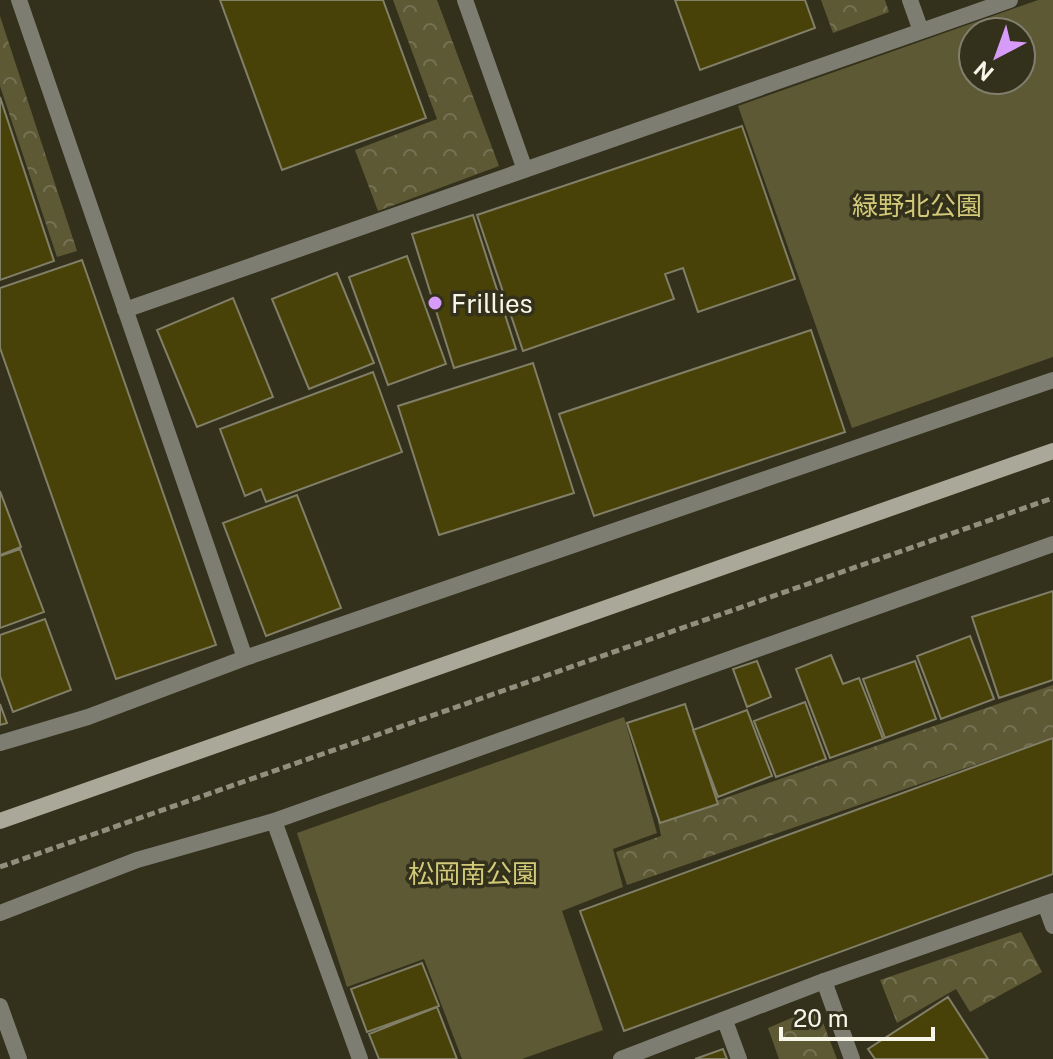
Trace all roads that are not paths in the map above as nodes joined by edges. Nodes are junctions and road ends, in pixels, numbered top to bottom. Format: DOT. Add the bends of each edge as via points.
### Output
graph roads {
  1 [pos="19,0"];
  2 [pos="465,0"];
  3 [pos="910,0"];
  4 [pos="1010,0"];
  5 [pos="921,31"];
  6 [pos="525,170"];
  7 [pos="125,310"];
  8 [pos="1053,380"];
  9 [pos="1053,451"];
  10 [pos="1053,544"];
  11 [pos="245,658"];
  12 [pos="0,743"];
  13 [pos="0,821"];
  14 [pos="274,821"];
  15 [pos="1049,903"];
  16 [pos="0,913"];
  17 [pos="1053,926"];
  18 [pos="824,981"];
  19 [pos="0,1006"];
  20 [pos="725,1021"];
  21 [pos="19,1059"];
  22 [pos="360,1059"];
  23 [pos="621,1059"];
  24 [pos="739,1059"];
  25 [pos="852,1059"];
  1 -- 7 [label="street"];
  2 -- 6 [label="street"];
  3 -- 5 [label="street"];
  4 -- 5 [label="street"];
  5 -- 6 [label="street"];
  6 -- 7 [label="street"];
  7 -- 11 [label="street"];
  8 -- 11 [label="street"];
  9 -- 13 [label="street"];
  10 -- 14 [label="street"];
  11 -- 12 [label="street" via="88,717"];
  14 -- 16 [label="street" via="137,860"];
  14 -- 22 [label="street"];
  15 -- 17 [label="street"];
  15 -- 18 [label="street"];
  18 -- 20 [label="street"];
  18 -- 25 [label="street"];
  19 -- 21 [label="street"];
  20 -- 23 [label="street"];
  20 -- 24 [label="street"];
}
